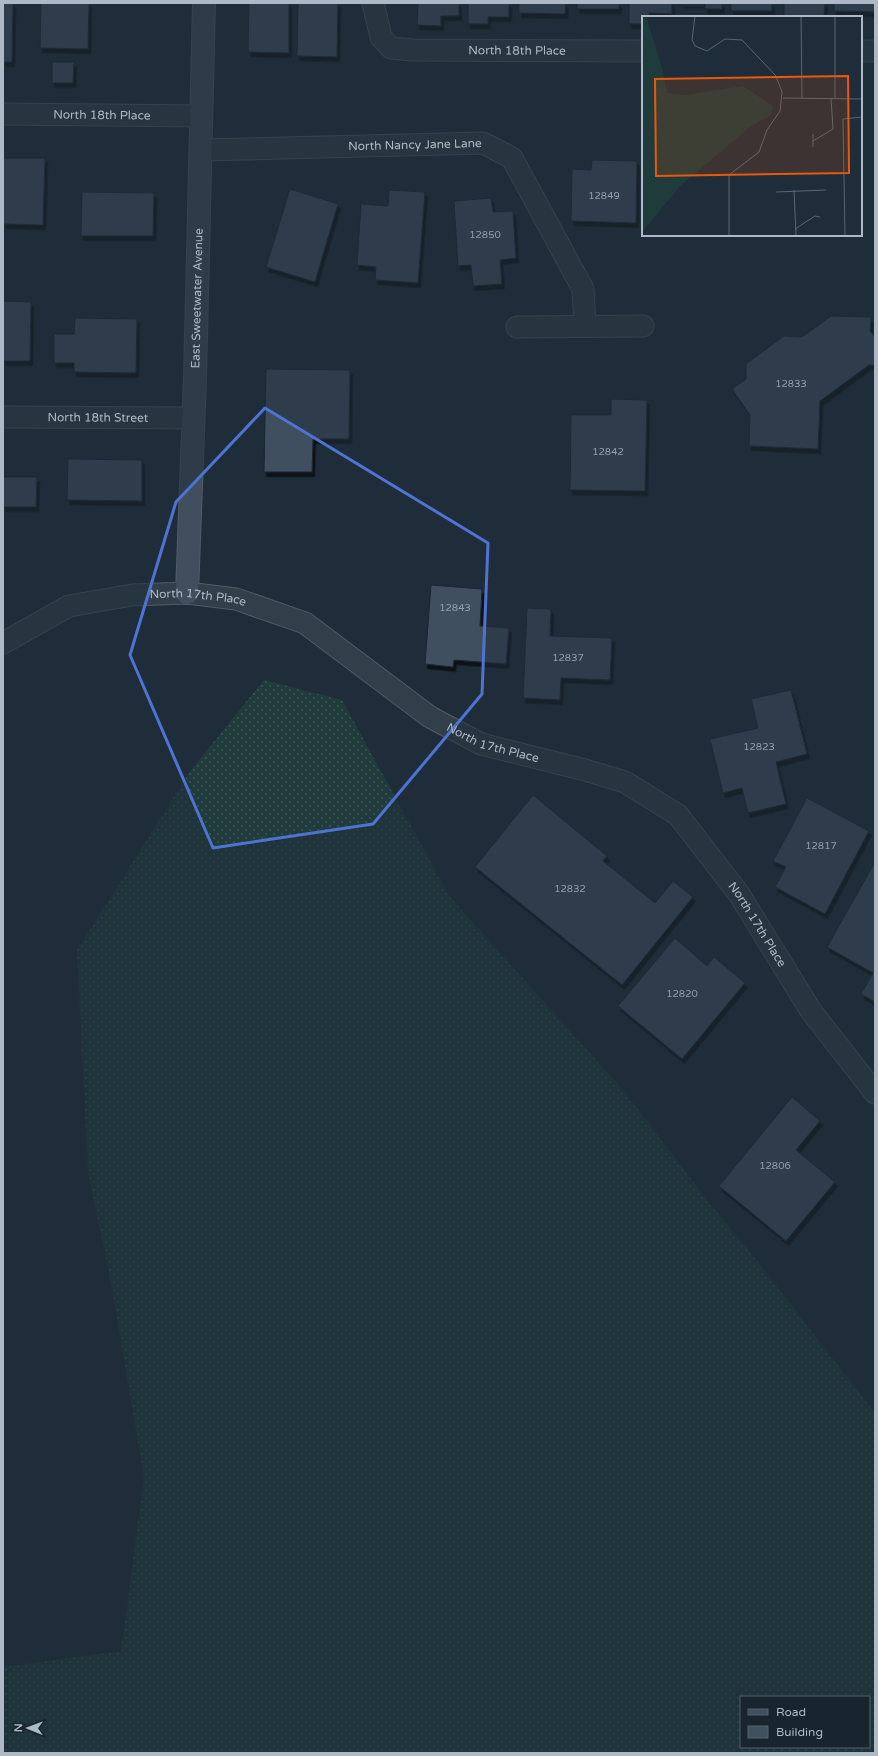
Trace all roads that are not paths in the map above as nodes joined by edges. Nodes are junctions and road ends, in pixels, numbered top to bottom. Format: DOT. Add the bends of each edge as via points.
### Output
graph roads {
  1 [pos="204,3"];
  2 [pos="373,3"];
  3 [pos="642,51"];
  4 [pos="862,51"];
  5 [pos="875,51"];
  6 [pos="3,114"];
  7 [pos="201,116"];
  8 [pos="201,150"];
  9 [pos="585,326"];
  10 [pos="643,326"];
  11 [pos="517,327"];
  12 [pos="3,417"];
  13 [pos="193,418"];
  14 [pos="187,593"];
  15 [pos="3,643"];
  16 [pos="875,1093"];
  1 -- 7 [label="street, East Sweetwater Avenue"];
  2 -- 3 [label="street, North 18th Place" via="381,37 390,48"];
  4 -- 5 [label="street"];
  6 -- 7 [label="street, North 18th Place"];
  7 -- 8 [label="street, East Sweetwater Avenue"];
  8 -- 9 [label="street, North Nancy Jane Lane" via="483,143 512,158 583,289"];
  8 -- 13 [label="street, East Sweetwater Avenue"];
  9 -- 10 [label="street"];
  9 -- 11 [label="street"];
  12 -- 13 [label="street, North 18th Street"];
  13 -- 14 [label="street, East Sweetwater Avenue"];
  14 -- 15 [label="street, North 17th Place" via="132,595 69,606"];
  14 -- 16 [label="street, North 17th Place" via="236,599 305,623 430,717 481,744 625,782 678,815 739,894 811,1011"];
}
